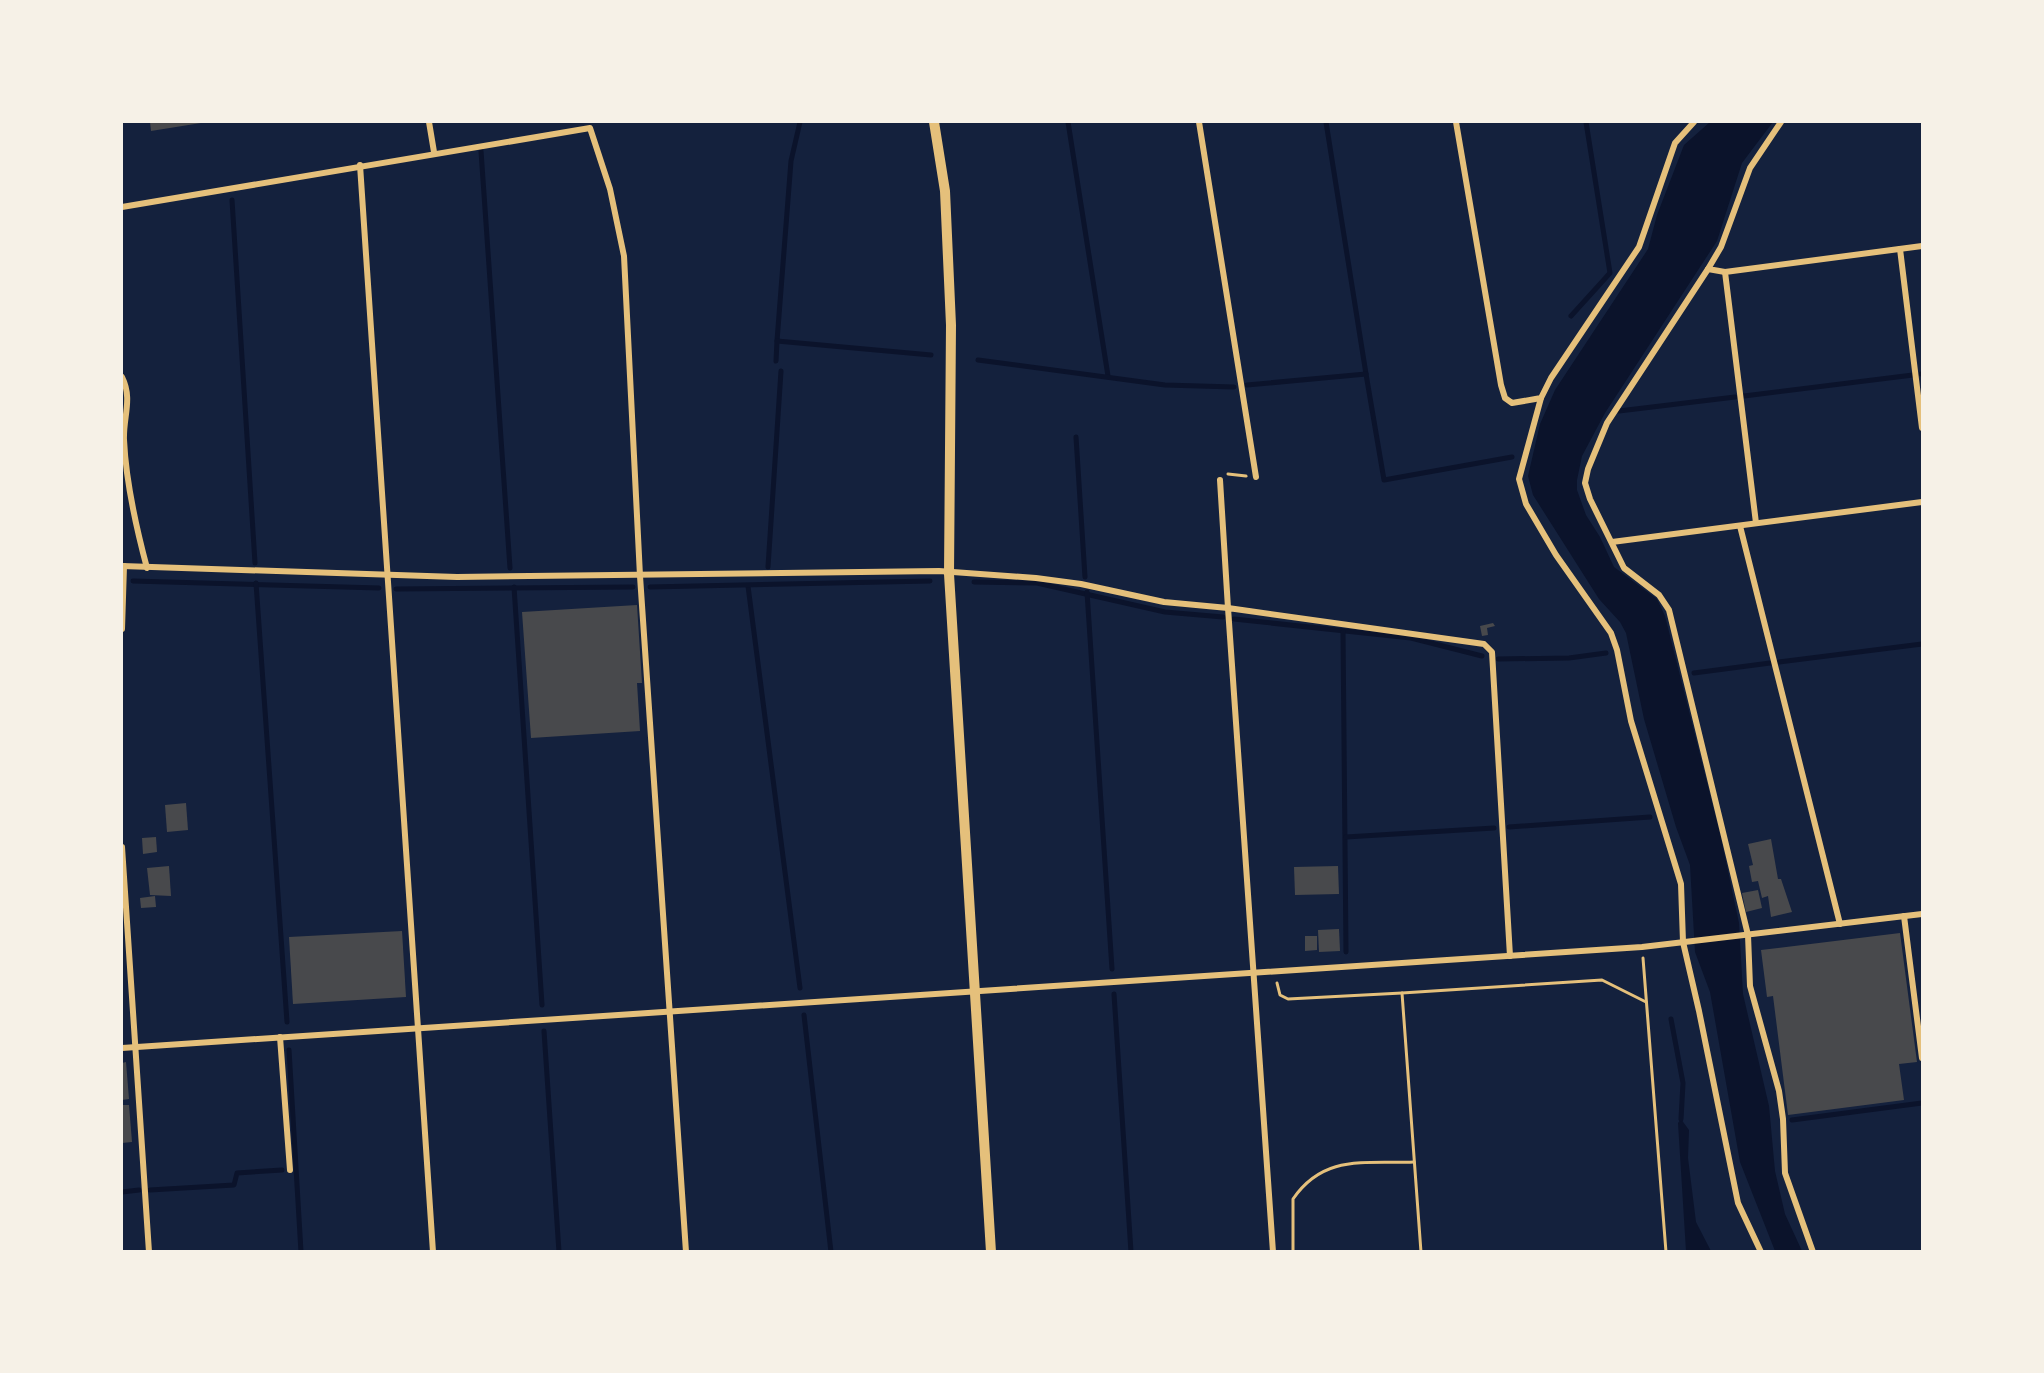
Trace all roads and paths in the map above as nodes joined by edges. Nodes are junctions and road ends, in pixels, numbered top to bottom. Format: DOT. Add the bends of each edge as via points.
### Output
graph roads {
  1 [pos="429,122"];
  2 [pos="934,122"];
  3 [pos="1199,122"];
  4 [pos="1456,122"];
  5 [pos="1694,122"];
  6 [pos="1781,122"];
  7 [pos="434,152"];
  8 [pos="360,165"];
  9 [pos="122,207"];
  10 [pos="1923,246"];
  11 [pos="1900,249"];
  12 [pos="1708,269"];
  13 [pos="1725,272"];
  14 [pos="122,377"];
  15 [pos="1541,398"];
  16 [pos="1923,428"];
  17 [pos="1256,477"];
  18 [pos="1220,480"];
  19 [pos="1923,502"];
  20 [pos="1756,524"];
  21 [pos="1740,526"];
  22 [pos="1611,542"];
  23 [pos="123,566"];
  24 [pos="147,568"];
  25 [pos="949,574"];
  26 [pos="387,576"];
  27 [pos="640,576"];
  28 [pos="1228,608"];
  29 [pos="122,629"];
  30 [pos="122,847"];
  31 [pos="1923,914"];
  32 [pos="1904,916"];
  33 [pos="1840,924"];
  34 [pos="1746,935"];
  35 [pos="1685,942"];
  36 [pos="1642,947"];
  37 [pos="1510,956"];
  38 [pos="1276,972"];
  39 [pos="1254,973"];
  40 [pos="974,990"];
  41 [pos="1402,993"];
  42 [pos="1646,1002"];
  43 [pos="670,1011"];
  44 [pos="418,1030"];
  45 [pos="280,1037"];
  46 [pos="134,1047"];
  47 [pos="122,1048"];
  48 [pos="1923,1058"];
  49 [pos="1414,1161"];
  50 [pos="290,1170"];
  51 [pos="149,1251"];
  52 [pos="433,1251"];
  53 [pos="686,1251"];
  54 [pos="991,1251"];
  55 [pos="1273,1251"];
  56 [pos="1293,1251"];
  57 [pos="1421,1251"];
  58 [pos="1665,1251"];
  59 [pos="1761,1251"];
  60 [pos="1812,1251"];
  1 -- 7 [label="street"];
  2 -- 25 [label="street" via="945,191 951,325"];
  3 -- 17 [label="street"];
  4 -- 15 [label="street" via="1505,398 1512,403"];
  5 -- 15 [label="street" via="1675,143 1639,247"];
  6 -- 12 [label="street" via="1750,168 1721,247"];
  7 -- 8 [label="street"];
  7 -- 27 [label="street" via="590,128 610,189 624,256"];
  8 -- 9 [label="street"];
  8 -- 26 [label="street"];
  10 -- 11 [label="street"];
  11 -- 13 [label="street"];
  11 -- 16 [label="street"];
  12 -- 13 [label="street"];
  12 -- 22 [label="street" via="1607,423 1588,469 1585,483"];
  13 -- 20 [label="street"];
  14 -- 24 [label="street" via="129,405 124,438 131,495"];
  15 -- 35 [label="street" via="1519,479 1521,488 1544,534 1611,633 1634,731 1681,884"];
  17 -- 18 [label="path" via="1221,474"];
  18 -- 28 [label="street"];
  19 -- 20 [label="street"];
  20 -- 21 [label="street"];
  21 -- 22 [label="street"];
  21 -- 33 [label="street"];
  22 -- 34 [label="street" via="1624,568 1659,595 1669,610"];
  23 -- 24 [label="street"];
  23 -- 29 [label="street"];
  24 -- 26 [label="street"];
  25 -- 27 [label="street" via="939,571"];
  25 -- 28 [label="street" via="1036,578 1164,602"];
  25 -- 40 [label="street"];
  26 -- 27 [label="street"];
  26 -- 44 [label="street"];
  27 -- 43 [label="street"];
  28 -- 37 [label="street" via="1474,643 1492,652"];
  28 -- 39 [label="street"];
  30 -- 46 [label="street"];
  31 -- 32 [label="street"];
  32 -- 33 [label="street"];
  32 -- 48 [label="street"];
  33 -- 34 [label="street"];
  34 -- 35 [label="street"];
  34 -- 60 [label="street" via="1750,986 1779,1091 1785,1173"];
  35 -- 36 [label="street"];
  35 -- 59 [label="street" via="1738,1203"];
  36 -- 37 [label="street"];
  36 -- 42 [label="path"];
  37 -- 38 [label="street"];
  38 -- 39 [label="street"];
  38 -- 41 [label="path" via="1280,995 1288,999"];
  39 -- 40 [label="street"];
  39 -- 55 [label="street"];
  40 -- 43 [label="street"];
  40 -- 54 [label="street"];
  41 -- 42 [label="path" via="1602,980"];
  41 -- 49 [label="path"];
  42 -- 58 [label="path"];
  43 -- 44 [label="street"];
  43 -- 53 [label="street"];
  44 -- 45 [label="street"];
  44 -- 52 [label="street"];
  45 -- 46 [label="street"];
  45 -- 50 [label="street"];
  46 -- 47 [label="street"];
  46 -- 51 [label="street"];
  49 -- 56 [label="path" via="1336,1165 1317,1172 1293,1199"];
  49 -- 57 [label="path"];
}
